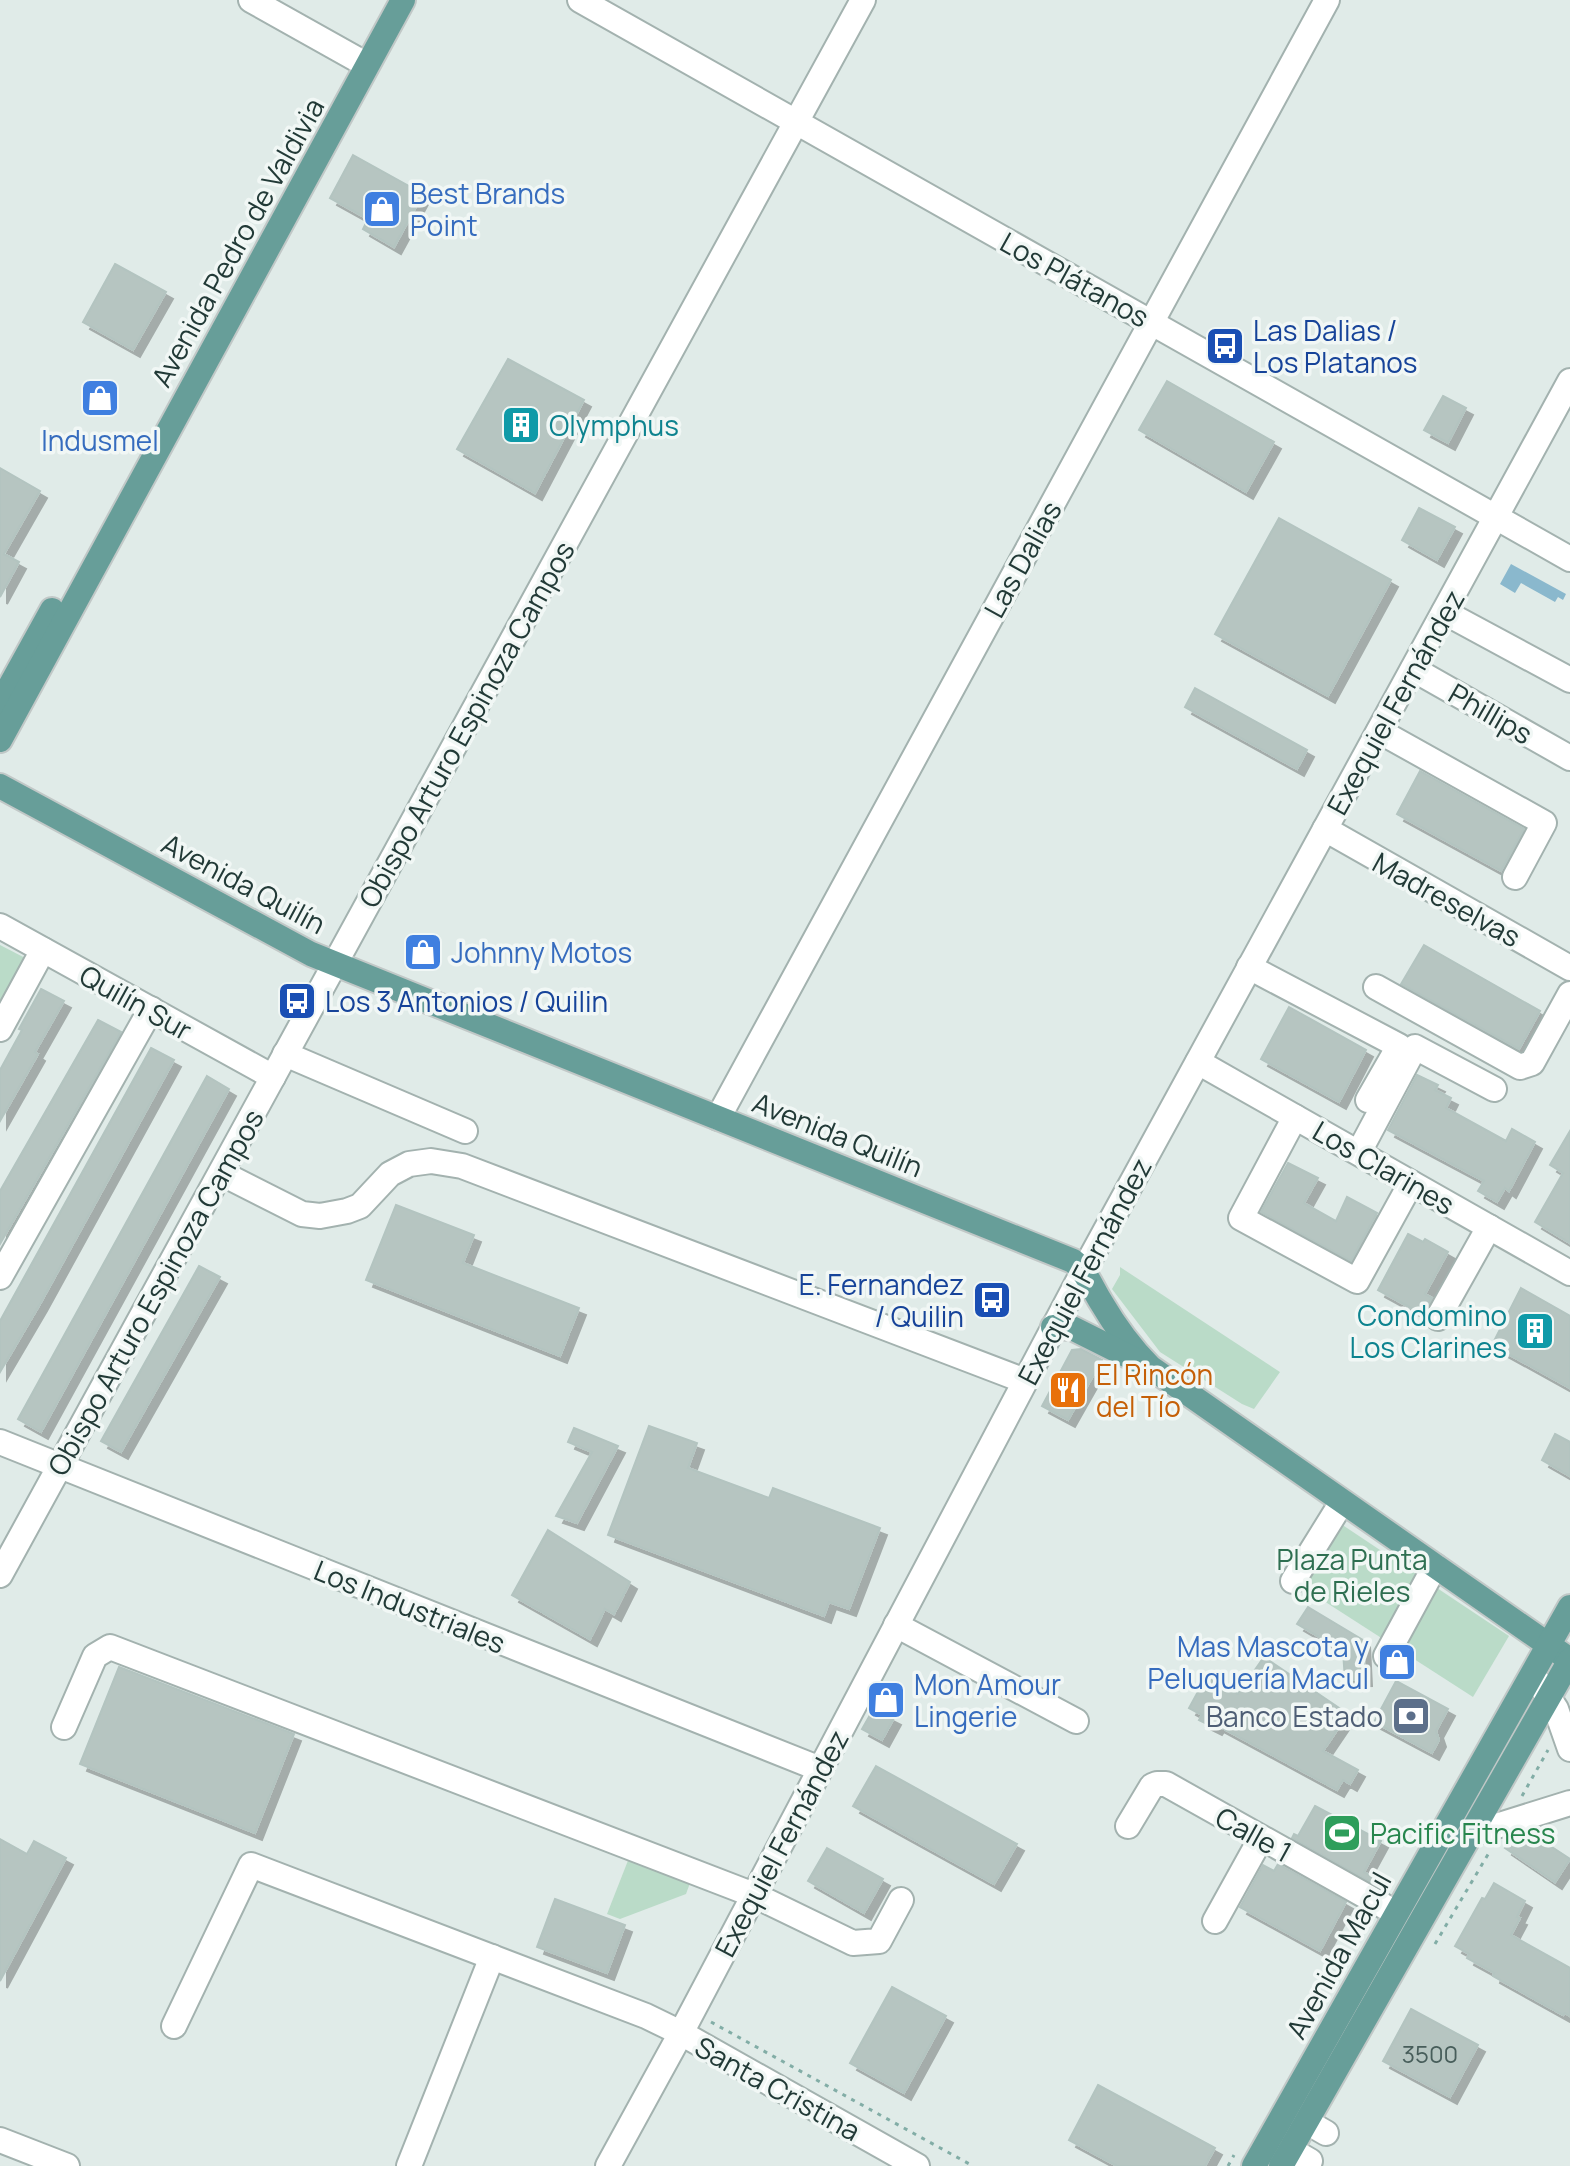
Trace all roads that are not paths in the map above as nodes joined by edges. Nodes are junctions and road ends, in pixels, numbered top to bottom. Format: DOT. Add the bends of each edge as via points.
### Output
graph roads {
  1 [pos="251,0"];
  2 [pos="403,0"];
  3 [pos="580,0"];
  4 [pos="863,0"];
  5 [pos="1327,0"];
  6 [pos="367,65"];
  7 [pos="796,122"];
  8 [pos="1152,322"];
  9 [pos="1570,381"];
  10 [pos="123,512"];
  11 [pos="1496,517"];
  12 [pos="1570,559"];
  13 [pos="1444,612"];
  14 [pos="1413,669"];
  15 [pos="1570,680"];
  16 [pos="0,704"];
  17 [pos="1379,731"];
  18 [pos="0,740"];
  19 [pos="1570,758"];
  20 [pos="0,786"];
  21 [pos="1325,829"];
  22 [pos="1515,877"];
  23 [pos="0,926"];
  24 [pos="43,950"];
  25 [pos="335,964"];
  26 [pos="1249,967"];
  27 [pos="1570,968"];
  28 [pos="1376,987"];
  29 [pos="1570,994"];
  30 [pos="151,1009"];
  31 [pos="0,1029"];
  32 [pos="285,1054"];
  33 [pos="1198,1062"];
  34 [pos="273,1077"];
  35 [pos="1494,1089"];
  36 [pos="1368,1100"];
  37 [pos="1295,1117"];
  38 [pos="718,1118"];
  39 [pos="465,1131"];
  40 [pos="1359,1152"];
  41 [pos="221,1173"];
  42 [pos="1411,1183"];
  43 [pos="1489,1227"];
  44 [pos="1084,1270"];
  45 [pos="1570,1273"];
  46 [pos="0,1277"];
  47 [pos="1438,1318"];
  48 [pos="1053,1327"];
  49 [pos="1150,1367"];
  50 [pos="1025,1381"];
  51 [pos="0,1442"];
  52 [pos="59,1467"];
  53 [pos="1342,1502"];
  54 [pos="1435,1566"];
  55 [pos="0,1575"];
  56 [pos="1293,1581"];
  57 [pos="1570,1607"];
  58 [pos="896,1625"];
  59 [pos="1548,1645"];
  60 [pos="1386,1656"];
  61 [pos="1570,1660"];
  62 [pos="1531,1674"];
  63 [pos="1549,1697"];
  64 [pos="1076,1721"];
  65 [pos="64,1727"];
  66 [pos="1570,1749"];
  67 [pos="820,1769"];
  68 [pos="1570,1803"];
  69 [pos="1128,1826"];
  70 [pos="1471,1834"];
  71 [pos="1261,1838"];
  72 [pos="754,1895"];
  73 [pos="901,1900"];
  74 [pos="1396,1913"];
  75 [pos="1215,1921"];
  76 [pos="492,1957"];
  77 [pos="174,2026"];
  78 [pos="681,2033"];
  79 [pos="0,2140"];
  80 [pos="1294,2159"];
  81 [pos="67,2166"];
  82 [pos="409,2166"];
  83 [pos="608,2166"];
  84 [pos="917,2166"];
  85 [pos="1254,2166"];
  1 -- 6 [label="street"];
  2 -- 6 [label="main road, Avenida Pedro de Valdivia"];
  3 -- 7 [label="street, Los Plátanos"];
  4 -- 7 [label="street, Obispo Arturo Espinoza Campos"];
  5 -- 8 [label="street, Las Dalias"];
  6 -- 10 [label="main road, Avenida Pedro de Valdivia"];
  7 -- 8 [label="street, Los Plátanos"];
  7 -- 25 [label="street, Obispo Arturo Espinoza Campos"];
  8 -- 11 [label="street, Los Plátanos"];
  8 -- 38 [label="street, Las Dalias"];
  9 -- 11 [label="street, Exequiel Fernández"];
  10 -- 16 [label="main road, Avenida Pedro de Valdivia" via="85,551"];
  10 -- 18 [label="main road, Avenida Pedro de Valdivia"];
  11 -- 12 [label="street, Los Plátanos"];
  11 -- 13 [label="street, Exequiel Fernández"];
  13 -- 14 [label="street, Exequiel Fernández"];
  13 -- 15 [label="street"];
  14 -- 17 [label="street, Exequiel Fernández"];
  14 -- 19 [label="street, Phillips"];
  17 -- 21 [label="street, Exequiel Fernández"];
  17 -- 22 [label="street" via="1544,823"];
  20 -- 25 [label="main road, Avenida Quilín"];
  21 -- 26 [label="street, Exequiel Fernández"];
  21 -- 27 [label="street, Madreselvas"];
  23 -- 24 [label="street, Quilín Sur"];
  24 -- 30 [label="street, Quilín Sur"];
  24 -- 31 [label="street"];
  25 -- 32 [label="street, Obispo Arturo Espinoza Campos"];
  25 -- 38 [label="main road, Avenida Quilín"];
  26 -- 33 [label="street, Exequiel Fernández"];
  26 -- 36 [label="street" via="1399,1046"];
  28 -- 29 [label="street" via="1520,1067 1532,1063"];
  30 -- 34 [label="street, Quilín Sur"];
  30 -- 46 [label="street"];
  32 -- 34 [label="street, Obispo Arturo Espinoza Campos"];
  32 -- 39 [label="street"];
  33 -- 37 [label="street, Los Clarines"];
  33 -- 44 [label="street, Exequiel Fernández"];
  34 -- 41 [label="street, Obispo Arturo Espinoza Campos"];
  35 -- 40 [label="street" via="1415,1047"];
  37 -- 40 [label="street, Los Clarines"];
  37 -- 42 [label="street" via="1241,1218 1357,1281"];
  38 -- 44 [label="main road, Avenida Quilín" via="1052,1252"];
  40 -- 42 [label="street, Los Clarines"];
  41 -- 50 [label="street" via="302,1214 320,1216 360,1206 390,1174 409,1164 462,1166"];
  41 -- 52 [label="street, Obispo Arturo Espinoza Campos"];
  42 -- 43 [label="street, Los Clarines"];
  43 -- 45 [label="street, Los Clarines"];
  43 -- 47 [label="street"];
  44 -- 48 [label="street, Exequiel Fernández"];
  44 -- 49 [label="main road" via="1115,1323"];
  48 -- 49 [label="main road" via="1072,1328"];
  48 -- 50 [label="street, Exequiel Fernández"];
  49 -- 53 [label="main road"];
  50 -- 58 [label="street, Exequiel Fernández"];
  51 -- 52 [label="street, Los Industriales"];
  52 -- 55 [label="street, Obispo Arturo Espinoza Campos"];
  52 -- 67 [label="street, Los Industriales"];
  53 -- 54 [label="main road"];
  53 -- 56 [label="street"];
  54 -- 59 [label="main road"];
  54 -- 60 [label="street"];
  57 -- 59 [label="main road, Avenida Macul"];
  58 -- 64 [label="street"];
  58 -- 67 [label="street, Exequiel Fernández"];
  59 -- 61 [label="main road"];
  59 -- 62 [label="main road, Avenida Macul"];
  61 -- 63 [label="main road, Avenida Macul"];
  62 -- 63 [label="street"];
  62 -- 74 [label="main road, Avenida Macul"];
  63 -- 66 [label="street"];
  63 -- 70 [label="main road, Avenida Macul"];
  65 -- 72 [label="street" via="95,1656 110,1647"];
  67 -- 72 [label="street, Exequiel Fernández"];
  68 -- 70 [label="street"];
  69 -- 71 [label="street, Calle 1" via="1152,1786 1161,1783"];
  70 -- 80 [label="main road, Avenida Macul" via="1316,2127"];
  71 -- 74 [label="street, Calle 1"];
  71 -- 75 [label="street"];
  72 -- 73 [label="street" via="853,1943 879,1941"];
  72 -- 78 [label="street, Exequiel Fernández"];
  74 -- 85 [label="main road, Avenida Macul"];
  76 -- 77 [label="street, Santa Cristina" via="251,1865"];
  76 -- 78 [label="street, Santa Cristina"];
  76 -- 82 [label="street"];
  78 -- 83 [label="street, Exequiel Fernández"];
  78 -- 84 [label="street, Santa Cristina"];
  79 -- 81 [label="street"];
}
